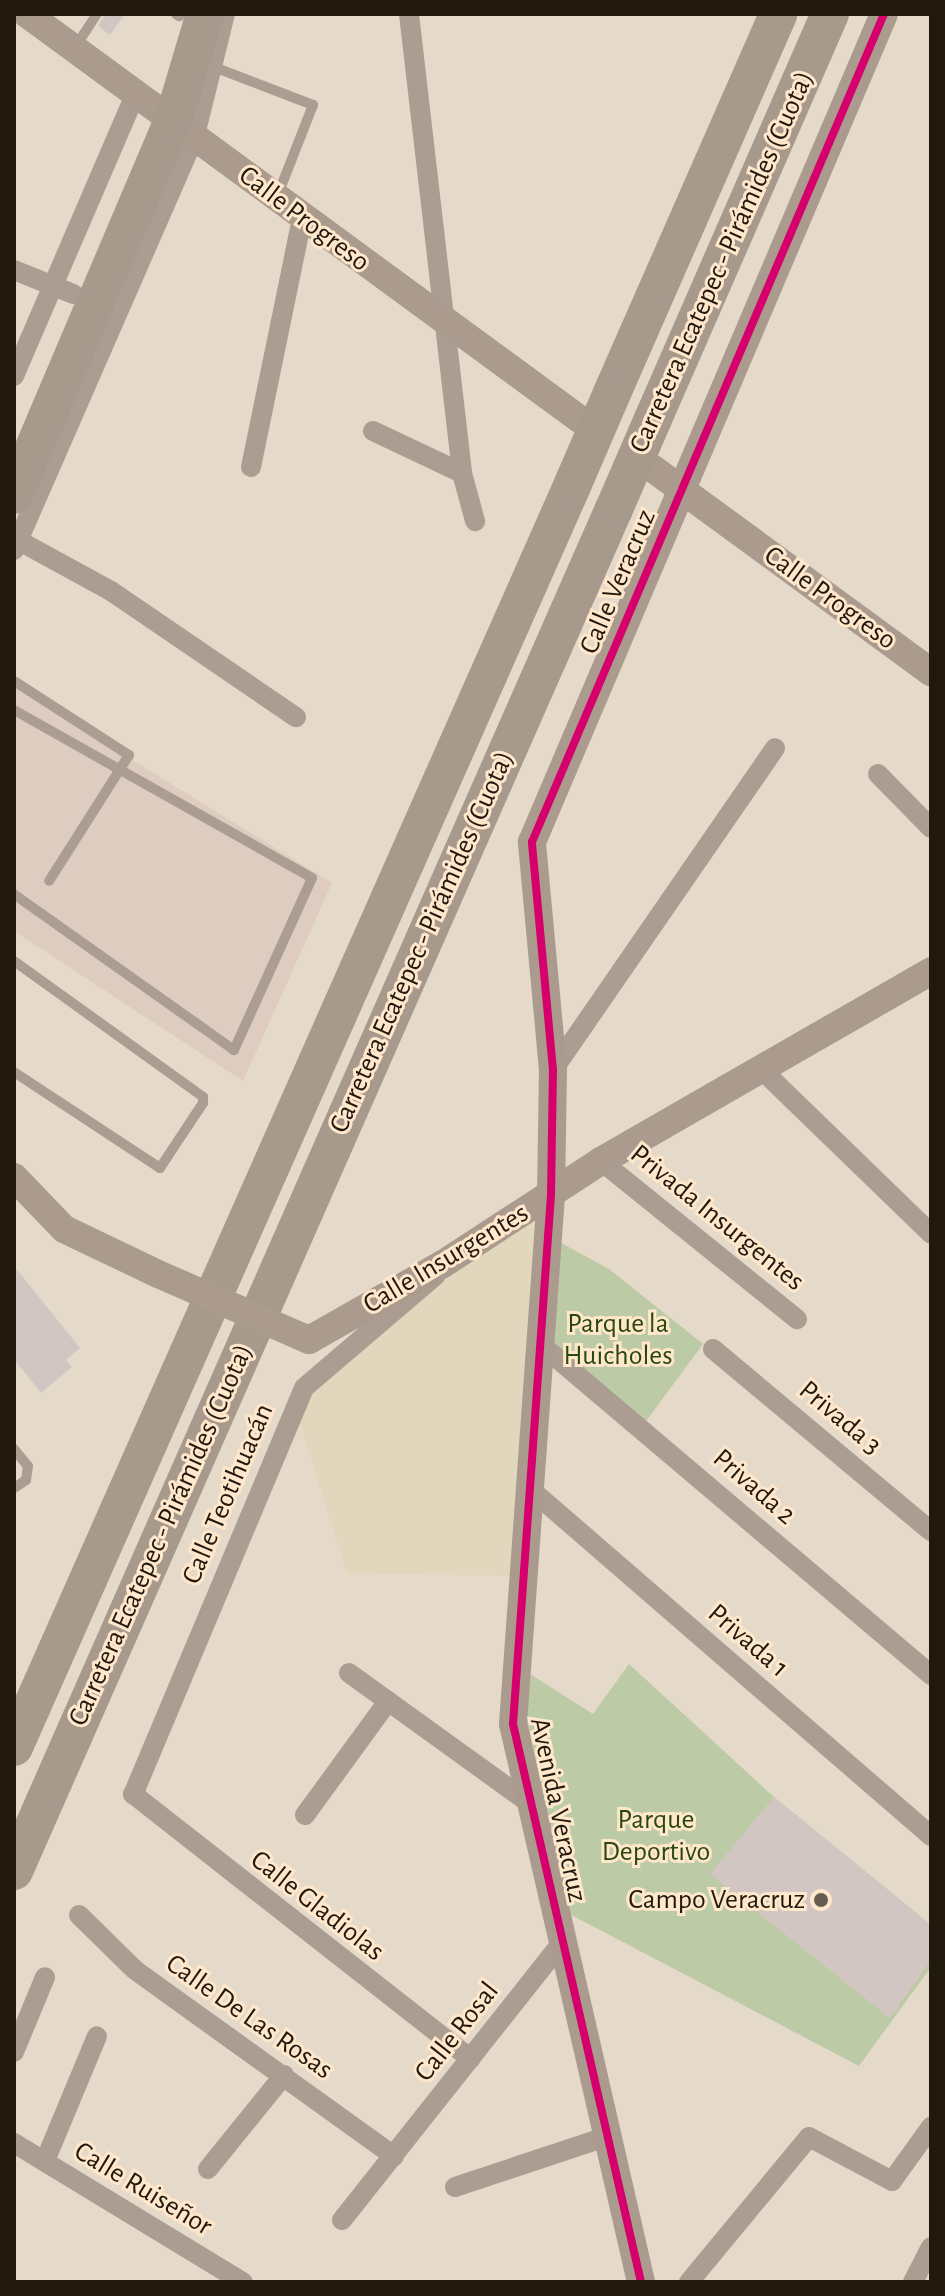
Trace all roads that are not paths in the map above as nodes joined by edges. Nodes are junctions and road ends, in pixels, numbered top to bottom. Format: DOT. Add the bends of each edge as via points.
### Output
graph roads {
  1 [pos="97,14"];
  2 [pos="185,14"];
  3 [pos="225,14"];
  4 [pos="409,14"];
  5 [pos="778,14"];
  6 [pos="830,14"];
  7 [pos="884,14"];
  8 [pos="40,18"];
  9 [pos="75,48"];
  10 [pos="214,67"];
  11 [pos="165,112"];
  12 [pos="277,199"];
  13 [pos="302,219"];
  14 [pos="14,270"];
  15 [pos="62,290"];
  16 [pos="448,327"];
  17 [pos="14,376"];
  18 [pos="582,421"];
  19 [pos="373,431"];
  20 [pos="14,432"];
  21 [pos="251,467"];
  22 [pos="652,468"];
  23 [pos="462,473"];
  24 [pos="683,488"];
  25 [pos="14,495"];
  26 [pos="475,521"];
  27 [pos="15,543"];
  28 [pos="931,672"];
  29 [pos="14,681"];
  30 [pos="14,710"];
  31 [pos="296,717"];
  32 [pos="775,748"];
  33 [pos="122,770"];
  34 [pos="878,774"];
  35 [pos="931,828"];
  36 [pos="49,881"];
  37 [pos="14,894"];
  38 [pos="14,961"];
  39 [pos="931,971"];
  40 [pos="761,1069"];
  41 [pos="553,1070"];
  42 [pos="14,1072"];
  43 [pos="601,1161"];
  44 [pos="14,1177"];
  45 [pos="551,1195"];
  46 [pos="931,1234"];
  47 [pos="443,1264"];
  48 [pos="797,1319"];
  49 [pos="539,1343"];
  50 [pos="713,1349"];
  51 [pos="14,1449"];
  52 [pos="14,1488"];
  53 [pos="529,1488"];
  54 [pos="931,1531"];
  55 [pos="349,1673"];
  56 [pos="931,1675"];
  57 [pos="388,1701"];
  58 [pos="14,1747"];
  59 [pos="133,1794"];
  60 [pos="532,1805"];
  61 [pos="305,1815"];
  62 [pos="931,1836"];
  63 [pos="14,1871"];
  64 [pos="79,1915"];
  65 [pos="563,1941"];
  66 [pos="45,1977"];
  67 [pos="97,2036"];
  68 [pos="14,2052"];
  69 [pos="471,2059"];
  70 [pos="284,2075"];
  71 [pos="931,2127"];
  72 [pos="608,2136"];
  73 [pos="14,2143"];
  74 [pos="394,2156"];
  75 [pos="45,2161"];
  76 [pos="208,2169"];
  77 [pos="455,2187"];
  78 [pos="342,2220"];
  79 [pos="931,2247"];
  80 [pos="243,2282"];
  81 [pos="641,2282"];
  82 [pos="689,2282"];
  83 [pos="913,2282"];
  1 -- 9 [label="lane"];
  2 -- 11 [label="highway"];
  3 -- 10 [label="street"];
  4 -- 16 [label="street"];
  5 -- 58 [label="highway, Carretera Ecatepec - Pirámides (Cuota), bridge"];
  6 -- 63 [label="highway, Carretera Ecatepec - Pirámides (Cuota), bridge"];
  7 -- 24 [label="street, Calle Veracruz"];
  8 -- 9 [label="street, Calle Progreso"];
  9 -- 11 [label="street, Calle Progreso"];
  10 -- 11 [label="street"];
  10 -- 12 [label="lane" via="313,105"];
  11 -- 12 [label="street, Calle Progreso"];
  11 -- 15 [label="highway"];
  11 -- 25 [label="highway"];
  11 -- 27 [label="street"];
  12 -- 13 [label="street, Calle Progreso"];
  13 -- 16 [label="street, Calle Progreso"];
  13 -- 21 [label="street"];
  14 -- 15 [label="street"];
  15 -- 17 [label="street"];
  15 -- 20 [label="highway"];
  16 -- 18 [label="street, Calle Progreso"];
  16 -- 23 [label="street"];
  19 -- 23 [label="street"];
  22 -- 24 [label="street, Calle Progreso"];
  23 -- 26 [label="street"];
  24 -- 28 [label="street, Calle Progreso"];
  24 -- 41 [label="street, Calle Veracruz" via="532,842"];
  27 -- 31 [label="street" via="111,591"];
  29 -- 33 [label="lane" via="128,752"];
  30 -- 33 [label="lane"];
  32 -- 41 [label="street"];
  33 -- 36 [label="lane"];
  33 -- 37 [label="lane" via="312,878 234,1050"];
  34 -- 35 [label="street"];
  38 -- 42 [label="lane" via="203,1097 203,1103 160,1168"];
  39 -- 40 [label="street, Calle Insurgentes"];
  40 -- 43 [label="street, Calle Insurgentes"];
  40 -- 46 [label="street"];
  41 -- 45 [label="street, Calle Veracruz"];
  43 -- 45 [label="street, Calle Insurgentes"];
  43 -- 48 [label="street, Privada Insurgentes"];
  44 -- 47 [label="street, Calle Insurgentes, bridge" via="64,1229 309,1340"];
  45 -- 47 [label="street, Calle Insurgentes"];
  45 -- 49 [label="street, Avenida Veracruz"];
  47 -- 59 [label="street, Calle Teotihuacán" via="426,1287 304,1388"];
  49 -- 53 [label="street, Avenida Veracruz"];
  49 -- 56 [label="street, Privada 2"];
  50 -- 54 [label="street, Privada 3"];
  51 -- 52 [label="lane" via="28,1466 26,1480"];
  53 -- 60 [label="street, Avenida Veracruz" via="513,1724"];
  53 -- 62 [label="street, Privada 1"];
  55 -- 57 [label="street"];
  57 -- 60 [label="street"];
  57 -- 61 [label="street"];
  59 -- 69 [label="street, Calle Gladiolas"];
  60 -- 65 [label="street, Avenida Veracruz"];
  64 -- 70 [label="street, Calle De Las Rosas" via="135,1970"];
  65 -- 69 [label="street, Calle Rosal"];
  65 -- 72 [label="street, Avenida Veracruz"];
  66 -- 68 [label="street"];
  67 -- 75 [label="street"];
  69 -- 74 [label="street, Calle Rosal"];
  70 -- 74 [label="street, Calle De Las Rosas"];
  70 -- 76 [label="street"];
  71 -- 82 [label="street" via="892,2181 809,2137"];
  72 -- 77 [label="street"];
  72 -- 81 [label="street, Avenida Veracruz"];
  73 -- 75 [label="street, Calle Ruiseñor"];
  74 -- 78 [label="street, Calle Rosal"];
  75 -- 80 [label="street, Calle Ruiseñor"];
  79 -- 83 [label="street"];
}
